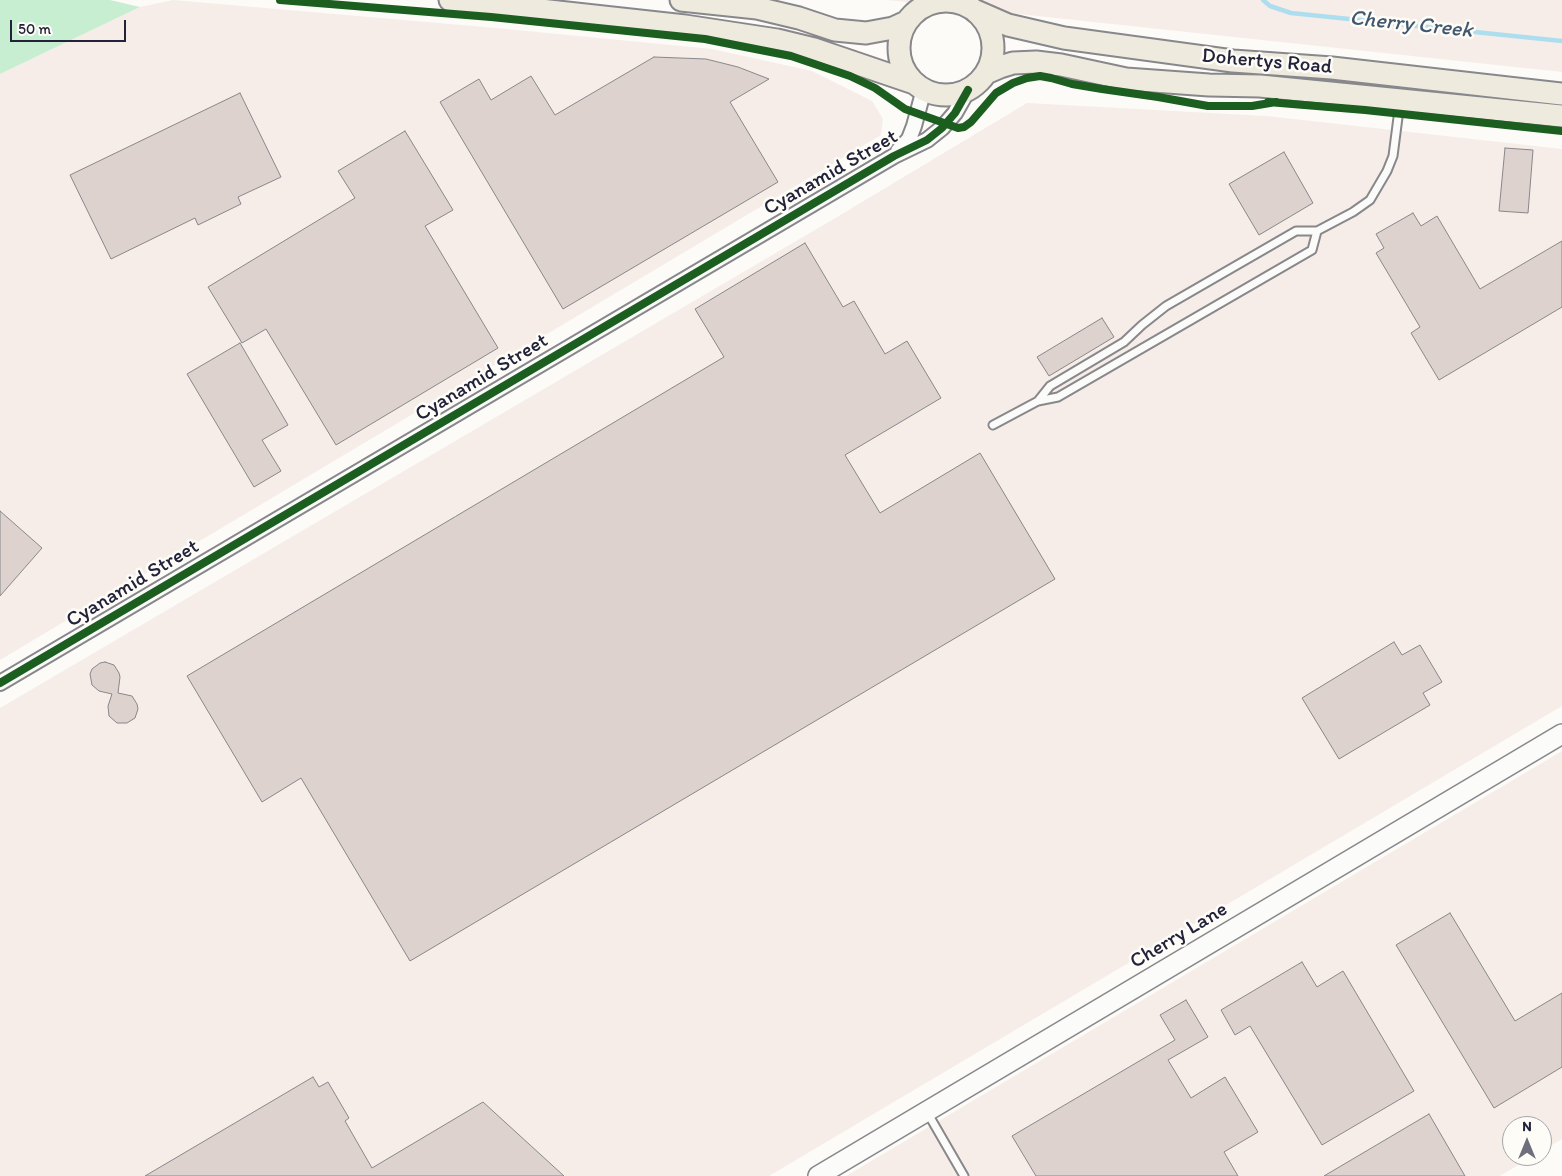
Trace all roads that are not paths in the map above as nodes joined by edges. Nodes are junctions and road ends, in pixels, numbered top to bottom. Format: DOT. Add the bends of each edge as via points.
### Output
graph roads {
  1 [pos="450,0"];
  2 [pos="681,0"];
  3 [pos="976,12"];
  4 [pos="906,22"];
  5 [pos="986,74"];
  6 [pos="919,86"];
  7 [pos="968,90"];
  8 [pos="1562,94"];
  9 [pos="1400,100"];
  10 [pos="1562,116"];
  11 [pos="894,156"];
  12 [pos="1317,231"];
  13 [pos="1038,401"];
  14 [pos="993,425"];
  15 [pos="0,683"];
  16 [pos="1562,734"];
  17 [pos="927,1112"];
  18 [pos="818,1176"];
  19 [pos="964,1176"];
  1 -- 6 [label="main road" via="685,26 777,40 814,49"];
  2 -- 4 [label="main road" via="756,8 835,30 866,33"];
  3 -- 4 [label="main road" via="965,4 939,1 915,12"];
  3 -- 5 [label="main road" via="986,22 991,34 992,61"];
  3 -- 8 [label="main road, Dohertys Road" via="1008,25 1073,39 1233,60"];
  4 -- 6 [label="main road" via="898,47 900,60 905,72"];
  5 -- 7 [label="main road"];
  5 -- 9 [label="main road, Dohertys Road" via="1013,63 1036,62 1126,79 1260,86"];
  6 -- 7 [label="main road" via="938,94 953,95"];
  6 -- 11 [label="street, Cyanamid Street" via="918,114 908,138"];
  7 -- 11 [label="street, Cyanamid Street" via="942,128 927,140"];
  9 -- 10 [label="main road, Dohertys Road"];
  9 -- 12 [label="lane" via="1393,156 1379,186 1370,200"];
  11 -- 15 [label="street, Cyanamid Street"];
  12 -- 13 [label="lane" via="1296,231 1166,306 1124,342 1050,386"];
  12 -- 13 [label="lane" via="1312,250 1058,397"];
  13 -- 14 [label="lane"];
  16 -- 17 [label="street, Cherry Lane"];
  17 -- 18 [label="street, Cherry Lane"];
  17 -- 19 [label="lane"];
}
